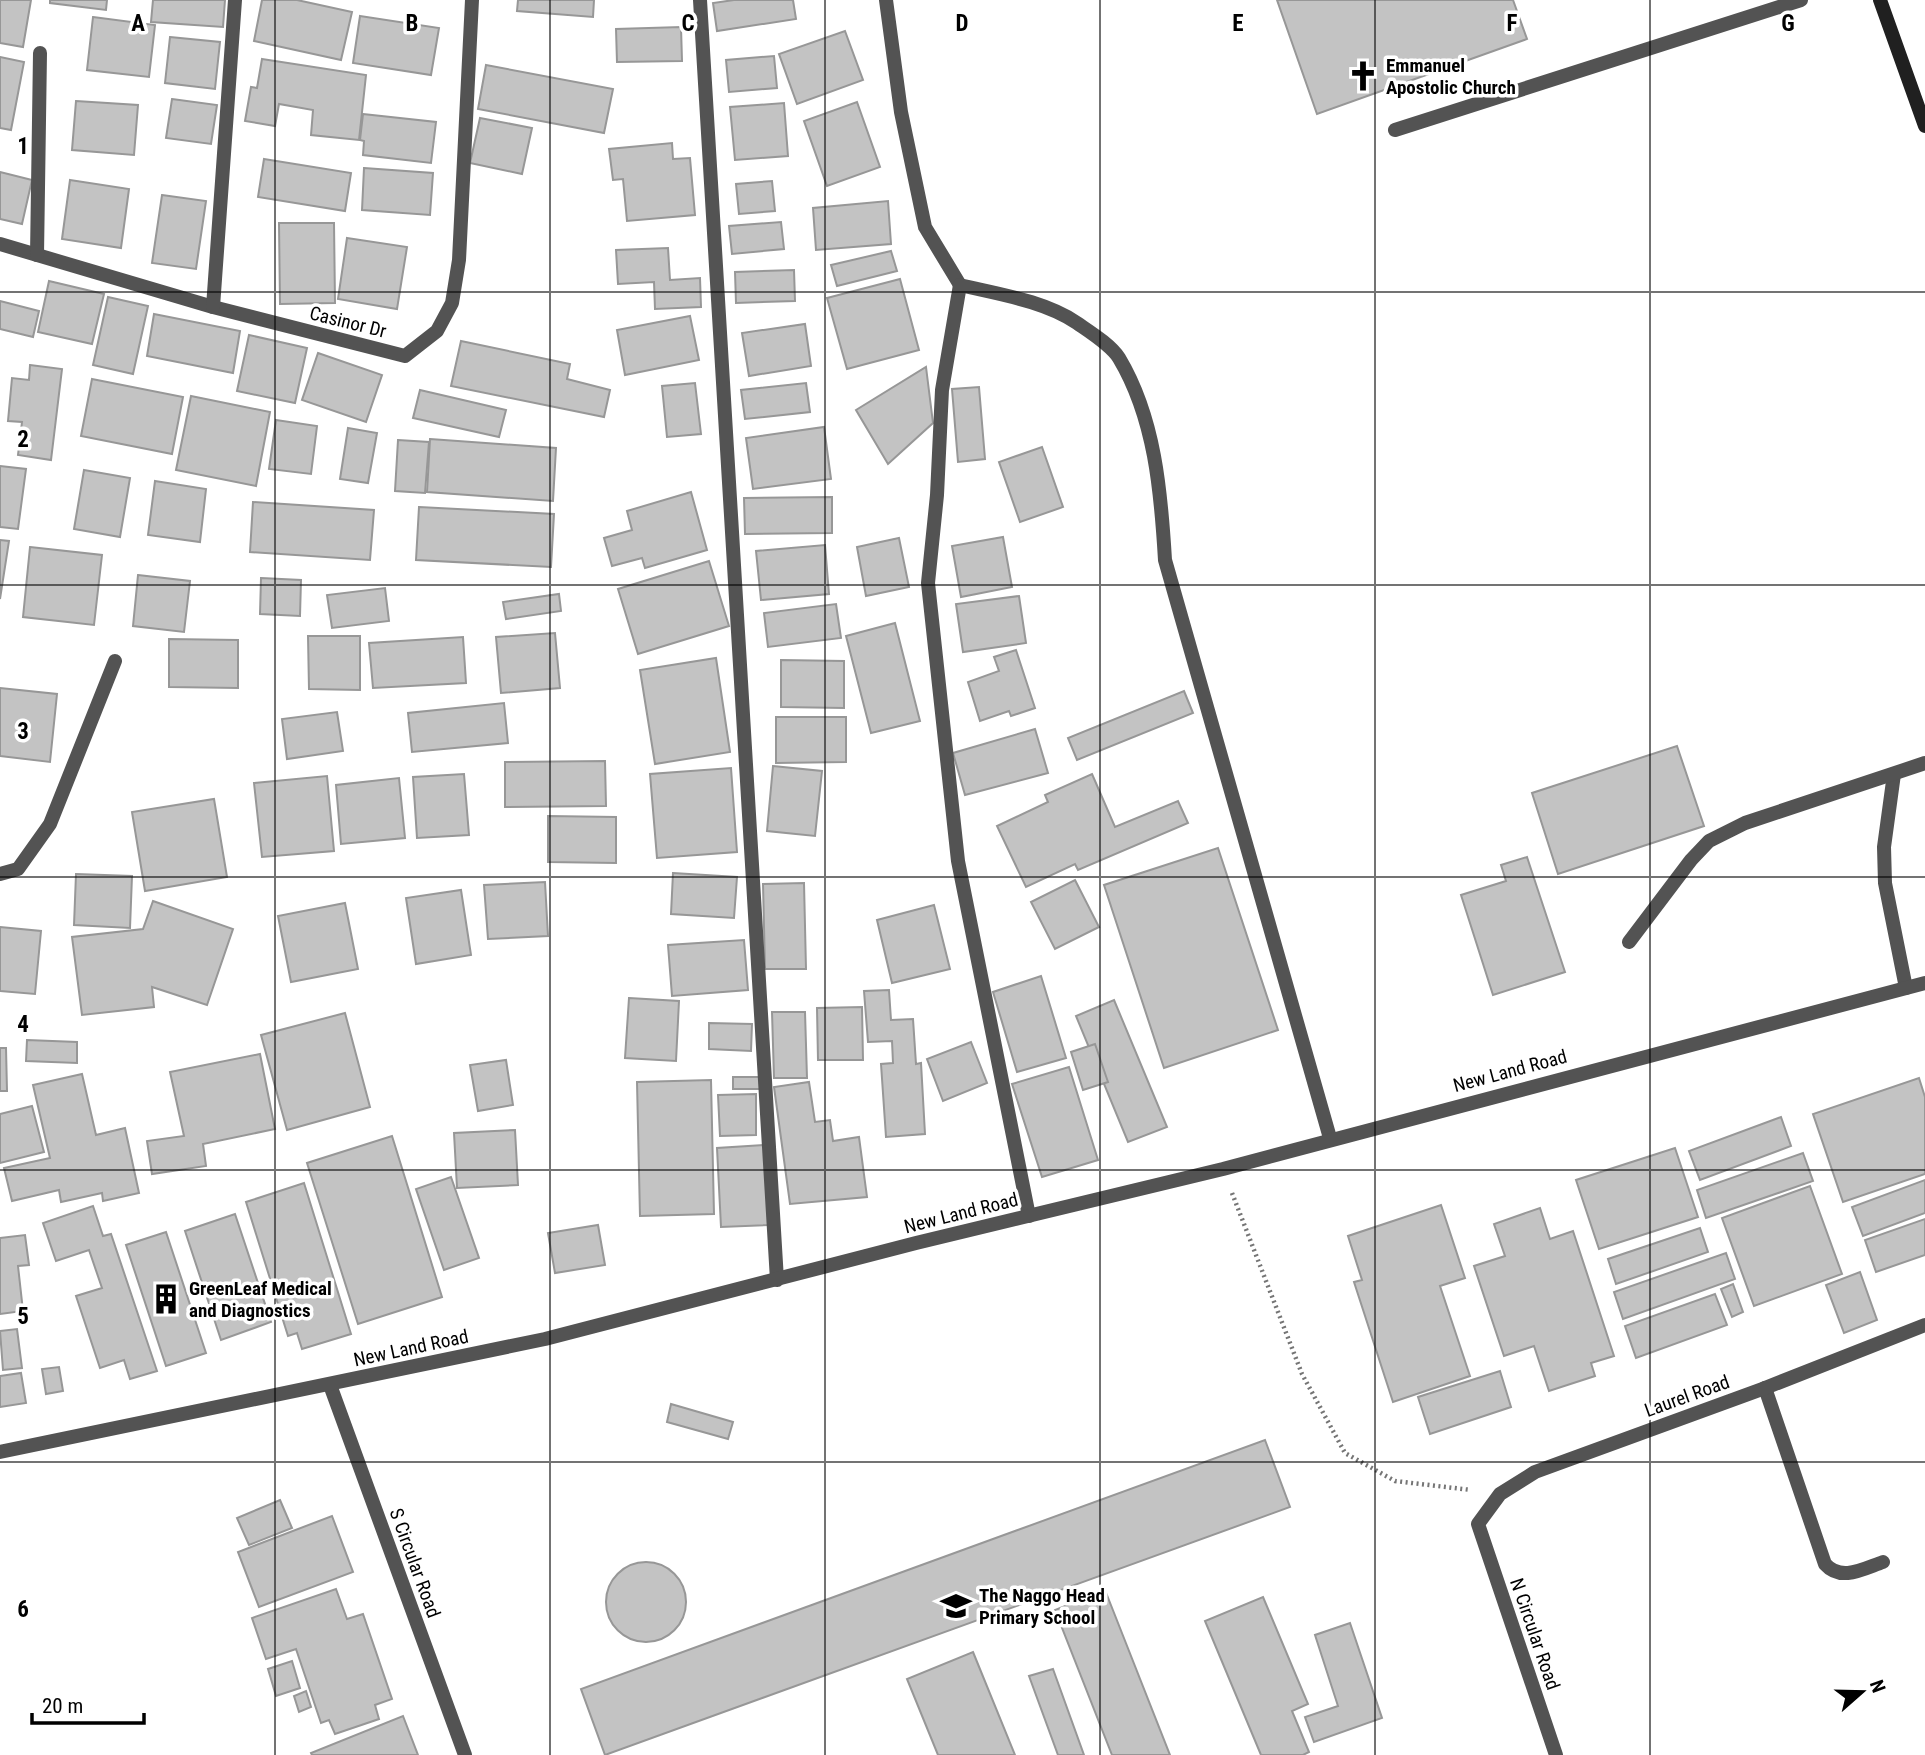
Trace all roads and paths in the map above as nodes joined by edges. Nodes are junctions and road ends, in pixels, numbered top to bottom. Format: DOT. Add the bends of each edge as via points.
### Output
graph roads {
  1 [pos="235,0"];
  2 [pos="472,0"];
  3 [pos="700,0"];
  4 [pos="886,0"];
  5 [pos="1801,0"];
  6 [pos="1880,0"];
  7 [pos="40,53"];
  8 [pos="1925,126"];
  9 [pos="1395,130"];
  10 [pos="0,244"];
  11 [pos="37,255"];
  12 [pos="960,285"];
  13 [pos="212,307"];
  14 [pos="115,661"];
  15 [pos="1925,763"];
  16 [pos="1894,774"];
  17 [pos="0,874"];
  18 [pos="1629,942"];
  19 [pos="1925,983"];
  20 [pos="1906,988"];
  21 [pos="1330,1138"];
  22 [pos="1223,1169"];
  23 [pos="1029,1216"];
  24 [pos="777,1280"];
  25 [pos="1925,1325"];
  26 [pos="330,1385"];
  27 [pos="1765,1388"];
  28 [pos="0,1452"];
  29 [pos="1500,1494"];
  30 [pos="1478,1524"];
  31 [pos="1883,1562"];
  32 [pos="465,1755"];
  33 [pos="1556,1755"];
  1 -- 13 [label="street"];
  2 -- 13 [label="street, Casinor Dr" via="459,260 452,303 437,331 405,356"];
  3 -- 24 [label="street"];
  4 -- 12 [label="street" via="901,112 926,227"];
  5 -- 9 [label="street"];
  6 -- 8 [label="main road"];
  7 -- 11 [label="street"];
  10 -- 11 [label="street, Casinor Dr"];
  11 -- 13 [label="street, Casinor Dr"];
  12 -- 21 [label="street" via="1027,302 1076,322 1118,355 1139,404 1160,478 1165,560"];
  12 -- 23 [label="street" via="942,390 928,583 958,861"];
  14 -- 17 [label="street" via="50,824 18,869"];
  15 -- 16 [label="street"];
  16 -- 18 [label="street" via="1745,823 1709,841"];
  16 -- 20 [label="street" via="1884,847 1885,883"];
  19 -- 20 [label="street, New Land Road"];
  20 -- 21 [label="street, New Land Road"];
  21 -- 22 [label="street, New Land Road"];
  22 -- 23 [label="street, New Land Road"];
  22 -- 29 [label="path" via="1302,1374 1345,1453 1395,1481"];
  23 -- 24 [label="street, New Land Road"];
  24 -- 26 [label="street, New Land Road" via="545,1339"];
  25 -- 27 [label="street, Laurel Road"];
  26 -- 28 [label="street, New Land Road"];
  26 -- 32 [label="street, S Circular Road"];
  27 -- 29 [label="street, Laurel Road" via="1535,1472"];
  27 -- 31 [label="street" via="1825,1564 1832,1572 1842,1573"];
  29 -- 30 [label="street, Laurel Road"];
  30 -- 33 [label="street, N Circular Road"];
}
